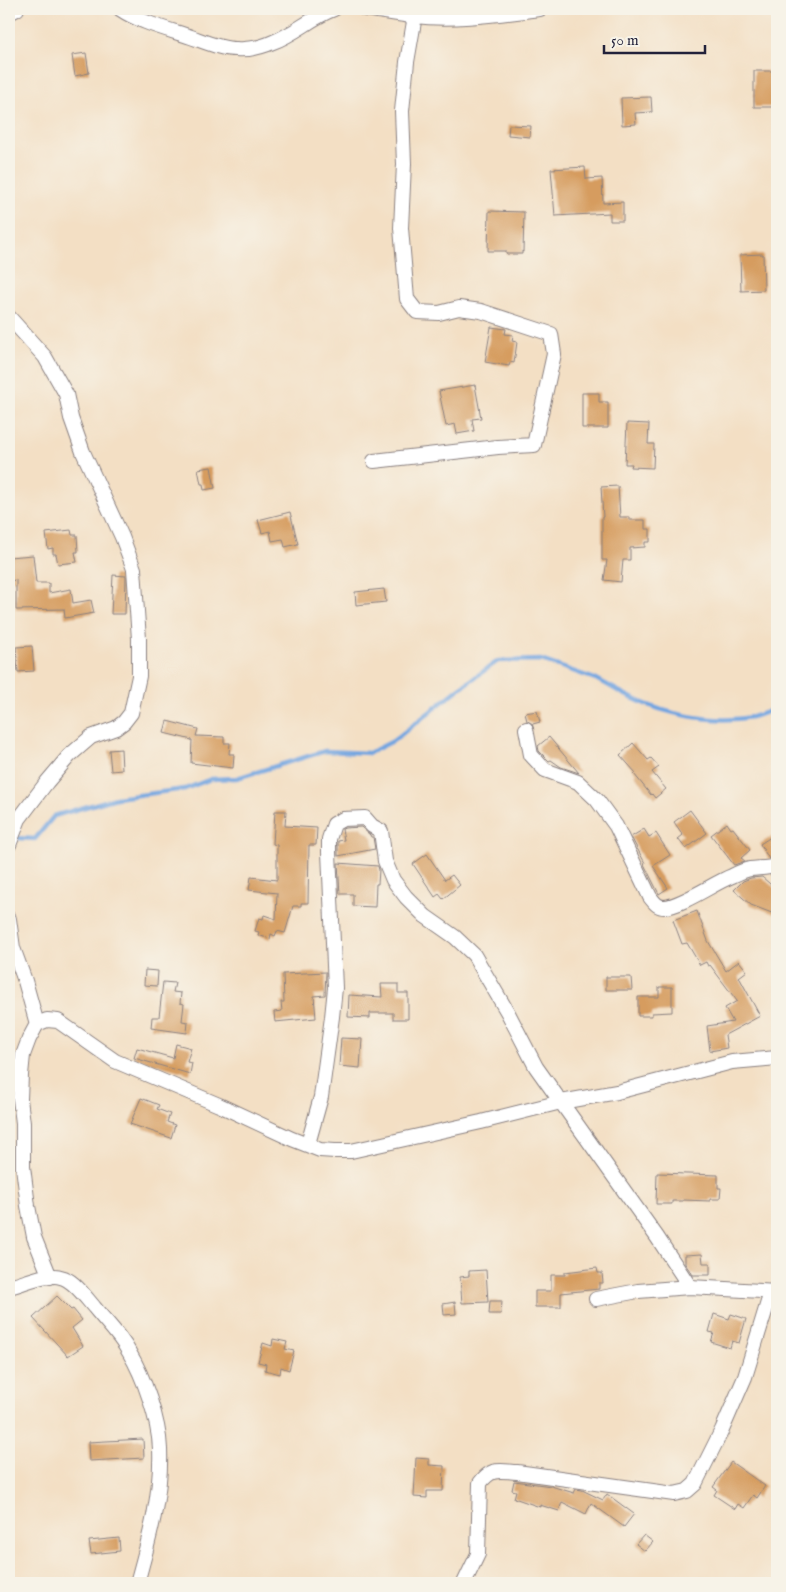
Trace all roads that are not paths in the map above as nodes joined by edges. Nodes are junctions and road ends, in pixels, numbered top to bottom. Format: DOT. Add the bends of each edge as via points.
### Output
graph roads {
  1 [pos="17,9"];
  2 [pos="120,9"];
  3 [pos="334,9"];
  4 [pos="365,9"];
  5 [pos="540,9"];
  6 [pos="9,13"];
  7 [pos="415,16"];
  8 [pos="9,317"];
  9 [pos="374,461"];
  10 [pos="526,728"];
  11 [pos="9,844"];
  12 [pos="777,866"];
  13 [pos="9,919"];
  14 [pos="37,1024"];
  15 [pos="777,1058"];
  16 [pos="561,1102"];
  17 [pos="308,1144"];
  18 [pos="50,1277"];
  19 [pos="9,1287"];
  20 [pos="690,1287"];
  21 [pos="774,1292"];
  22 [pos="596,1299"];
  23 [pos="137,1583"];
  24 [pos="464,1583"];
  1 -- 6 [label="street"];
  2 -- 3 [label="street" via="151,24 234,50 274,42"];
  4 -- 7 [label="street"];
  5 -- 7 [label="street" via="478,16"];
  7 -- 9 [label="street" via="402,111 401,228 407,299 417,312 439,314 459,308 481,311 551,334 554,354 534,445"];
  8 -- 11 [label="street" via="45,356 66,394 83,452 134,569 140,639 139,676 130,713 116,728 91,737 69,756 19,819"];
  10 -- 12 [label="street" via="530,756 545,770 578,782 597,800 616,826 650,897 658,906 670,906 749,870"];
  13 -- 14 [label="street" via="13,948"];
  14 -- 17 [label="street" via="58,1021 115,1061"];
  14 -- 18 [label="street" via="23,1055 21,1075 23,1167 34,1237"];
  15 -- 16 [label="street" via="732,1062 617,1092"];
  16 -- 17 [label="street" via="352,1151 320,1150"];
  16 -- 17 [label="street" via="536,1067 474,955 425,916 393,880 385,861 381,830 365,818 343,819 334,824 330,839 335,988 321,1097"];
  16 -- 20 [label="street"];
  18 -- 19 [label="street"];
  18 -- 23 [label="street" via="65,1278 74,1285 119,1336 141,1376 156,1419 160,1448 159,1478"];
  20 -- 21 [label="street"];
  20 -- 22 [label="street" via="638,1291"];
  21 -- 24 [label="street" via="745,1377 695,1484 687,1491 674,1494 517,1472 487,1474 480,1483 478,1495 478,1554"];
}
